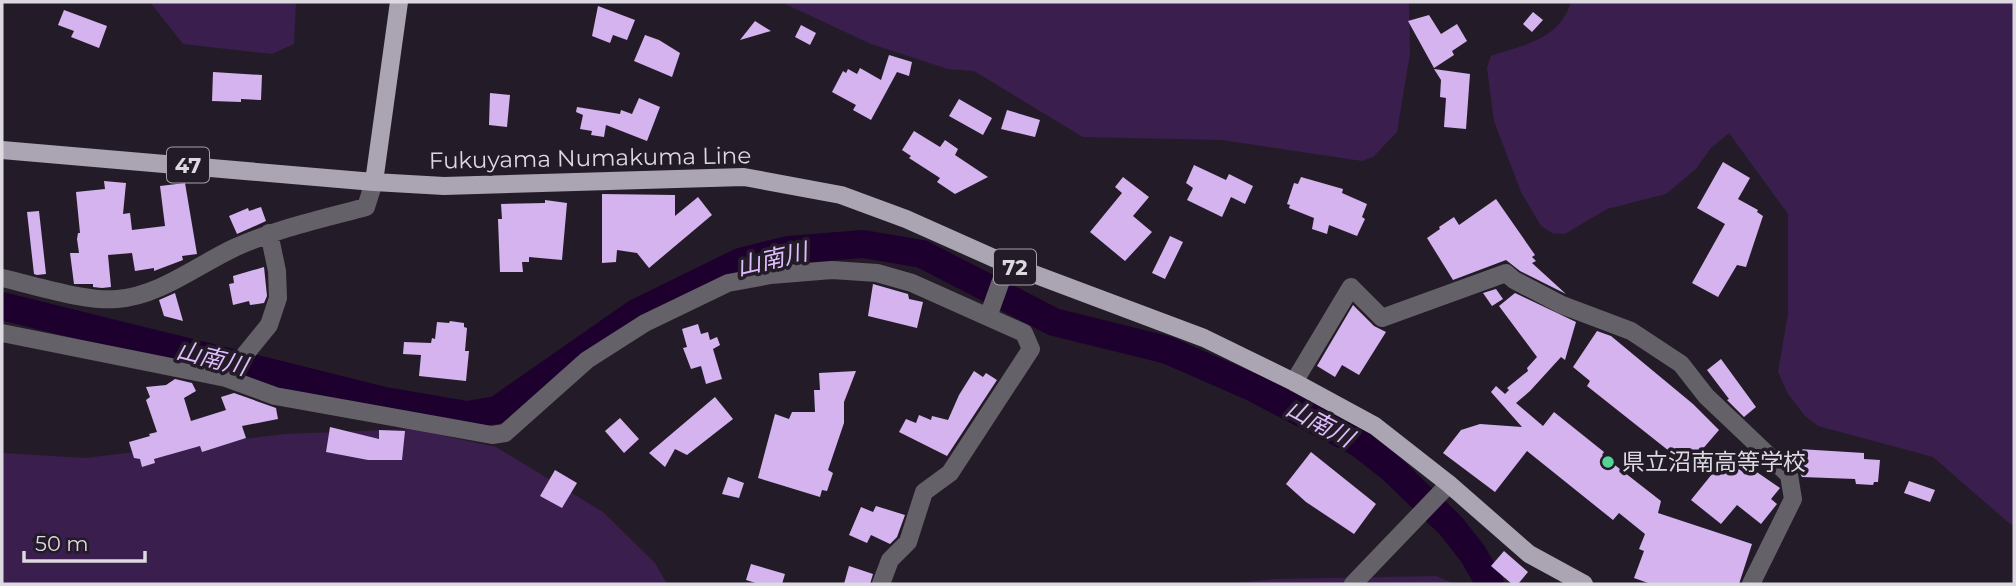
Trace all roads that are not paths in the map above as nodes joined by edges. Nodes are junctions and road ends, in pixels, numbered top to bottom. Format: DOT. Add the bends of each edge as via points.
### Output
graph roads {
  1 [pos="398,2"];
  2 [pos="2,150"];
  3 [pos="374,182"];
  4 [pos="269,233"];
  5 [pos="1007,264"];
  6 [pos="2,278"];
  7 [pos="989,315"];
  8 [pos="2,333"];
  9 [pos="229,374"];
  10 [pos="1294,382"];
  11 [pos="1445,489"];
  12 [pos="881,584"];
  13 [pos="1353,584"];
  14 [pos="1584,584"];
  15 [pos="1751,584"];
  1 -- 3 [label="main road"];
  2 -- 3 [label="main road, 47"];
  3 -- 4 [label="street" via="366,207"];
  3 -- 5 [label="main road, Fukuyama Numakuma Line / 72" via="444,186 744,177 841,195"];
  4 -- 6 [label="street" via="144,295 115,300"];
  4 -- 9 [label="street" via="278,299 269,325"];
  5 -- 7 [label="street"];
  5 -- 10 [label="main road, Fukuyama Numakuma Line / 72" via="1204,338"];
  7 -- 9 [label="street" via="877,273 832,270 729,283 645,323 587,360 505,433 492,435 275,396"];
  7 -- 12 [label="street" via="1024,333 1031,348 950,473 924,492 908,541 890,560"];
  8 -- 9 [label="street"];
  10 -- 11 [label="main road, Fukuyama Numakuma Line / 72" via="1375,426"];
  10 -- 15 [label="street" via="1351,287 1382,318 1506,273 1562,305 1631,331 1681,364 1706,396 1789,475 1793,499"];
  11 -- 13 [label="street"];
  11 -- 14 [label="main road, Fukuyama Numakuma Line / 72" via="1529,554"];
}
